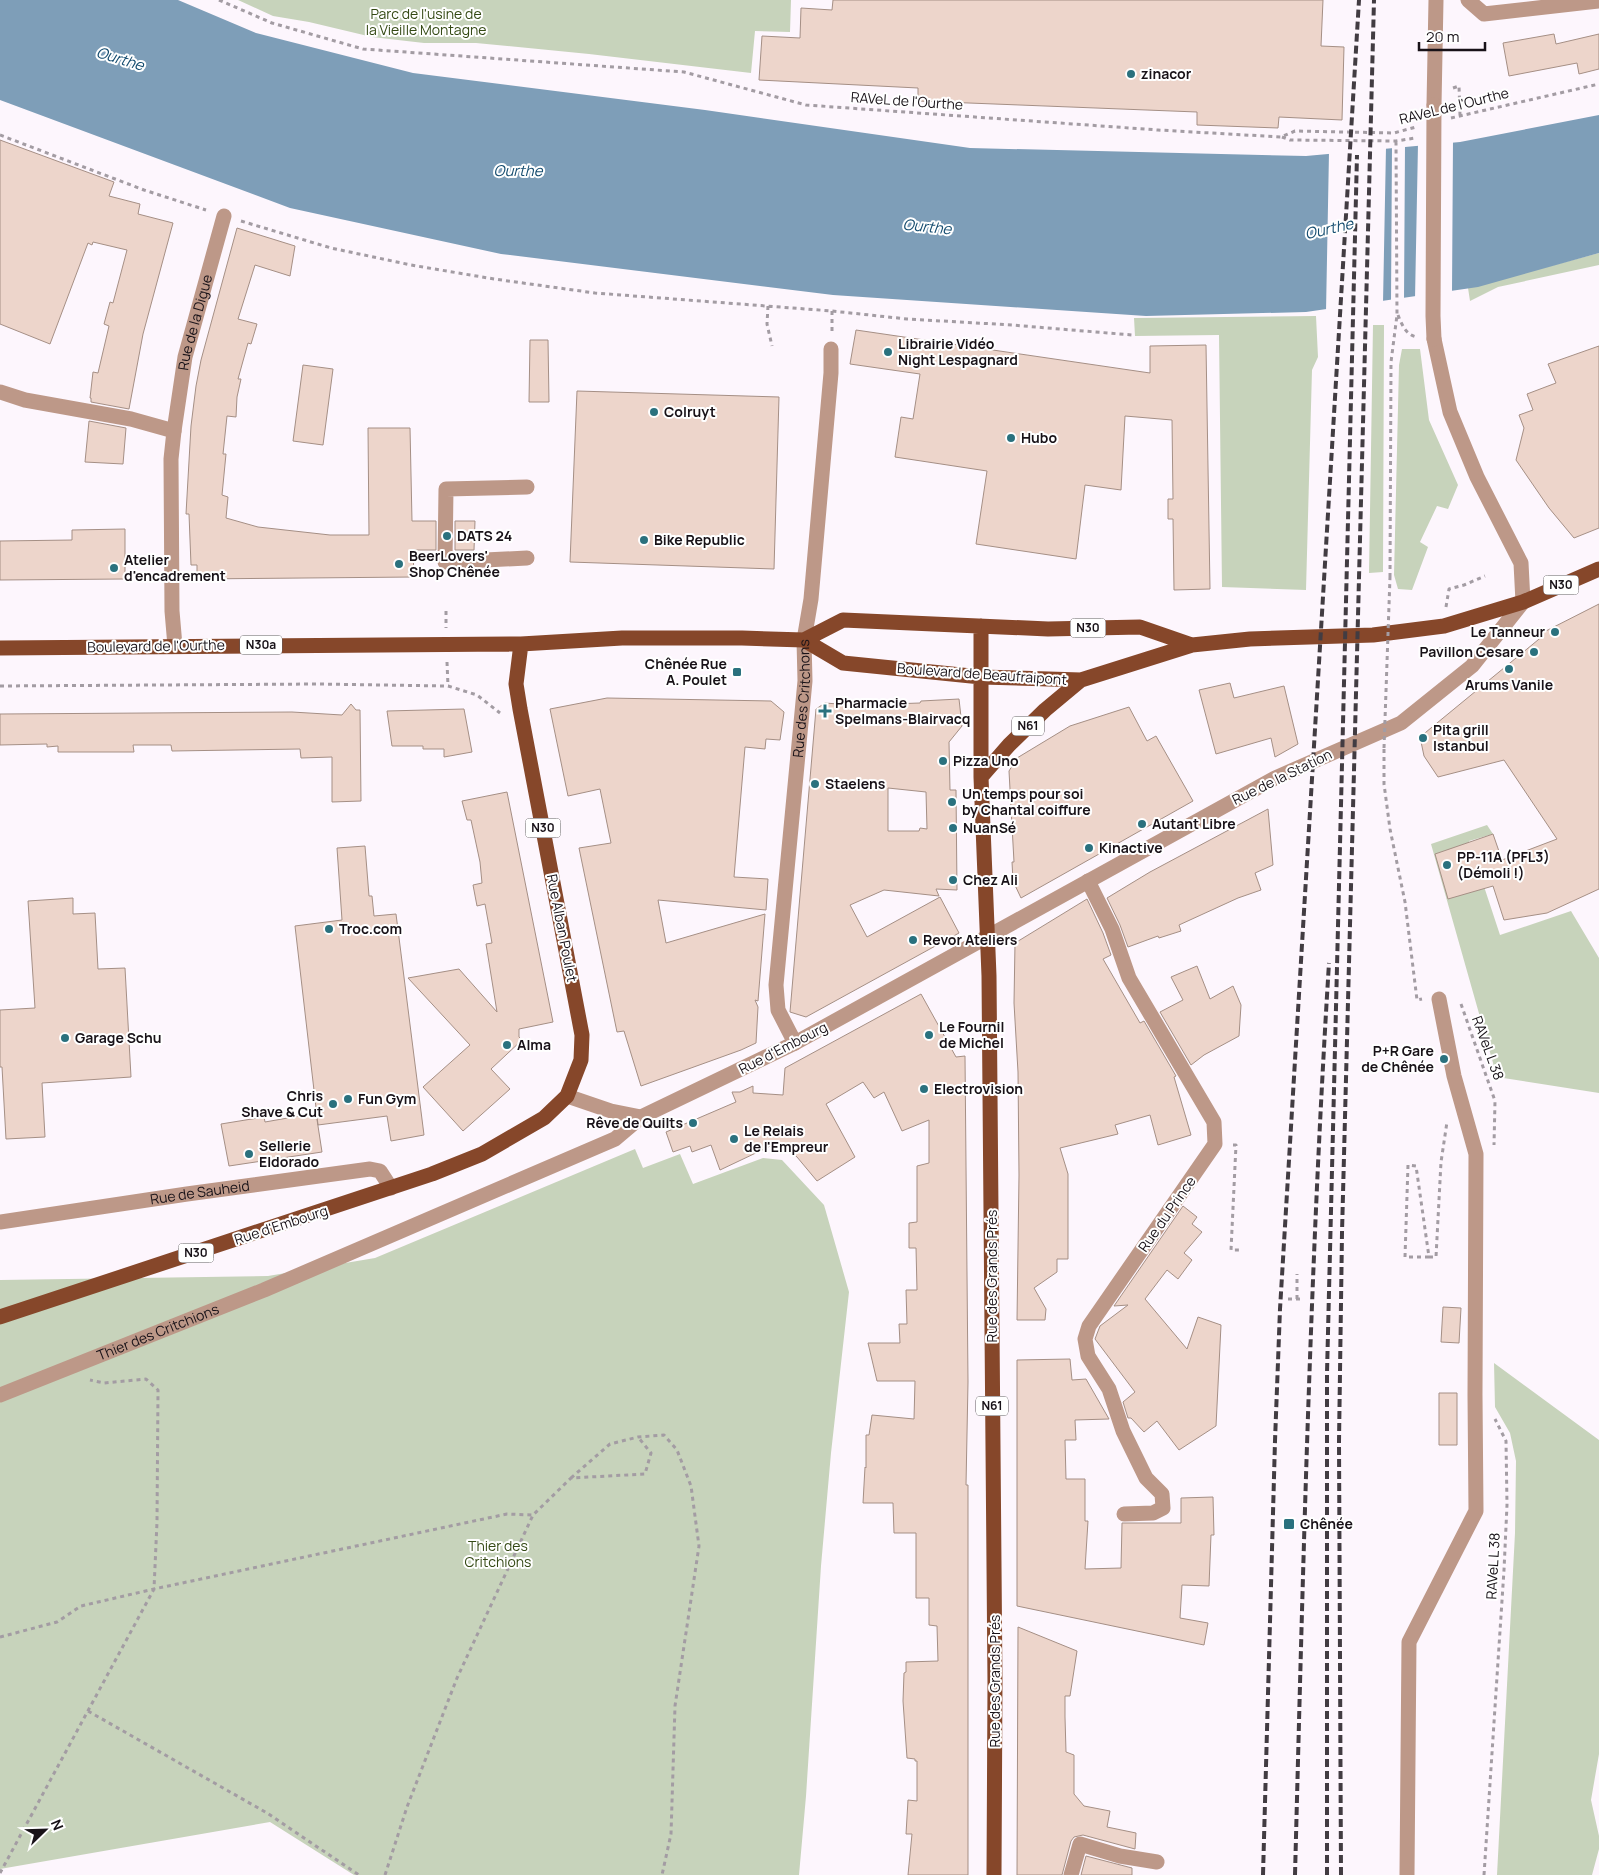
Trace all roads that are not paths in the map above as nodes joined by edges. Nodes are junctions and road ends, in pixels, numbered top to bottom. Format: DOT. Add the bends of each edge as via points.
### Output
graph roads {
  1 [pos="1436,0"];
  2 [pos="1468,0"];
  3 [pos="1599,1"];
  4 [pos="224,216"];
  5 [pos="832,350"];
  6 [pos="0,392"];
  7 [pos="174,431"];
  8 [pos="527,487"];
  9 [pos="527,558"];
  10 [pos="1599,569"];
  11 [pos="1523,602"];
  12 [pos="981,626"];
  13 [pos="804,640"];
  14 [pos="521,644"];
  15 [pos="1192,645"];
  16 [pos="175,646"];
  17 [pos="0,648"];
  18 [pos="980,677"];
  19 [pos="1081,680"];
  20 [pos="981,777"];
  21 [pos="1088,882"];
  22 [pos="989,936"];
  23 [pos="1439,999"];
  24 [pos="795,1043"];
  25 [pos="567,1096"];
  26 [pos="641,1118"];
  27 [pos="391,1188"];
  28 [pos="0,1222"];
  29 [pos="0,1317"];
  30 [pos="0,1395"];
  31 [pos="1124,1514"];
  32 [pos="1157,1862"];
  33 [pos="994,1875"];
  34 [pos="1071,1875"];
  35 [pos="1407,1875"];
  1 -- 11 [label="street, bridge" via="1433,316 1429,339 1450,412 1477,477 1521,563"];
  2 -- 3 [label="street" via="1484,14"];
  4 -- 7 [label="street, Rue de la Digue" via="186,357"];
  5 -- 13 [label="street, Rue des Critchons" via="811,599"];
  6 -- 7 [label="street" via="25,400 132,419"];
  7 -- 16 [label="street, Rue de la Digue" via="171,459"];
  8 -- 9 [label="street" via="446,488 445,562"];
  10 -- 11 [label="main road, Rue de la Station / N30"];
  11 -- 15 [label="main road, Boulevard de Beaufraipont / N30" via="1444,626 1391,633"];
  11 -- 21 [label="street, Rue de la Station" via="1472,666 1401,723 1275,778"];
  12 -- 13 [label="main road, Boulevard de Beaufraipont / N30" via="843,620"];
  12 -- 15 [label="main road, Boulevard de Beaufraipont / N30" via="1048,629 1140,627"];
  12 -- 18 [label="main road, Rue des Grands Prés"];
  13 -- 14 [label="main road, Boulevard de Beaufraipont / N30" via="681,637"];
  13 -- 18 [label="main road, Boulevard de Beaufraipont / N30" via="842,663"];
  13 -- 24 [label="street, Rue des Critchons" via="805,681 776,985 778,1010"];
  14 -- 16 [label="main road, Boulevard de l'Ourthe / N30a"];
  14 -- 25 [label="main road, Rue Alban Poulet / N30" via="516,684 582,1035 581,1060"];
  15 -- 19 [label="main road, Boulevard de Beaufraipont / N30"];
  16 -- 17 [label="main road, Boulevard de l'Ourthe / N30a"];
  18 -- 19 [label="main road, Boulevard de Beaufraipont / N30"];
  18 -- 20 [label="main road, Rue des Grands Prés / N61"];
  19 -- 20 [label="main road, N61" via="1045,710"];
  20 -- 22 [label="main road, Rue des Grands Prés / N61"];
  21 -- 22 [label="street, Rue de la Station"];
  21 -- 31 [label="street, Rue du Prince" via="1112,930 1129,978 1214,1122 1215,1144 1089,1326 1085,1339 1088,1356 1108,1389 1130,1446 1146,1478 1162,1494 1163,1508 1153,1513"];
  22 -- 24 [label="street, Rue d'Embourg"];
  22 -- 33 [label="main road, Rue des Grands Prés / N61" via="996,1683"];
  23 -- 35 [label="street" via="1454,1076 1476,1154 1476,1511 1409,1642"];
  24 -- 26 [label="street, Rue d'Embourg"];
  25 -- 26 [label="street"];
  25 -- 27 [label="main road, Rue Alban Poulet / N30" via="544,1118 482,1154"];
  26 -- 30 [label="street, Thier des Critchions" via="615,1139 579,1155 264,1290"];
  27 -- 28 [label="street, Rue de Sauheid" via="380,1171 370,1169"];
  27 -- 29 [label="main road, Rue d'Embourg / N30"];
  32 -- 34 [label="street" via="1120,1856 1080,1844"];
}
